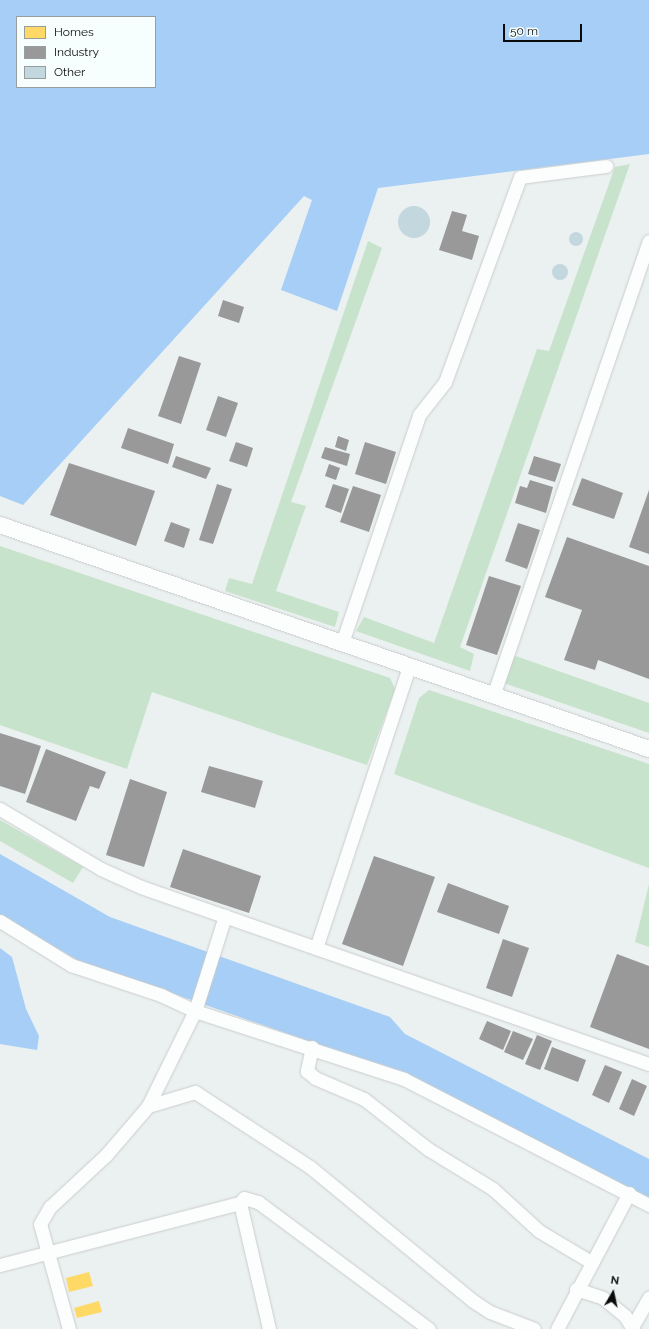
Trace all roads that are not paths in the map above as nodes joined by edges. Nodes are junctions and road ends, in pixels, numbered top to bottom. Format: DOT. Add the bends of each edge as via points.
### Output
graph roads {
  1 [pos="606,166"];
  2 [pos="649,241"];
  3 [pos="0,525"];
  4 [pos="342,643"];
  5 [pos="409,667"];
  6 [pos="493,696"];
  7 [pos="649,749"];
  8 [pos="0,809"];
  9 [pos="225,916"];
  10 [pos="0,921"];
  11 [pos="316,948"];
  12 [pos="196,1011"];
  13 [pos="312,1047"];
  14 [pos="649,1064"];
  15 [pos="148,1106"];
  16 [pos="629,1193"];
  17 [pos="240,1203"];
  18 [pos="649,1205"];
  19 [pos="48,1252"];
  20 [pos="591,1262"];
  21 [pos="0,1265"];
  22 [pos="576,1289"];
  23 [pos="649,1298"];
  24 [pos="632,1328"];
  25 [pos="69,1329"];
  26 [pos="270,1329"];
  27 [pos="429,1329"];
  28 [pos="534,1329"];
  29 [pos="557,1329"];
  1 -- 4 [label="street" via="520,177 445,382 418,416"];
  2 -- 6 [label="street"];
  3 -- 4 [label="street"];
  4 -- 5 [label="street"];
  5 -- 6 [label="street"];
  5 -- 11 [label="street"];
  6 -- 7 [label="street"];
  8 -- 9 [label="street" via="100,869"];
  9 -- 11 [label="street"];
  9 -- 12 [label="street"];
  10 -- 12 [label="street" via="71,965 161,995"];
  11 -- 14 [label="street"];
  12 -- 13 [label="street"];
  12 -- 15 [label="street"];
  13 -- 16 [label="street" via="404,1079"];
  13 -- 20 [label="street" via="307,1071 315,1078 364,1099 428,1149 493,1189 539,1231"];
  15 -- 19 [label="street" via="106,1155 50,1206 40,1224"];
  15 -- 28 [label="street" via="195,1092 320,1174 473,1301 496,1316"];
  16 -- 18 [label="street"];
  16 -- 20 [label="street"];
  17 -- 19 [label="street"];
  17 -- 26 [label="street"];
  17 -- 27 [label="street" via="244,1198 258,1202"];
  19 -- 21 [label="street"];
  19 -- 25 [label="street"];
  20 -- 22 [label="street"];
  22 -- 24 [label="street" via="603,1298"];
  22 -- 29 [label="street"];
  23 -- 24 [label="street"];
}
